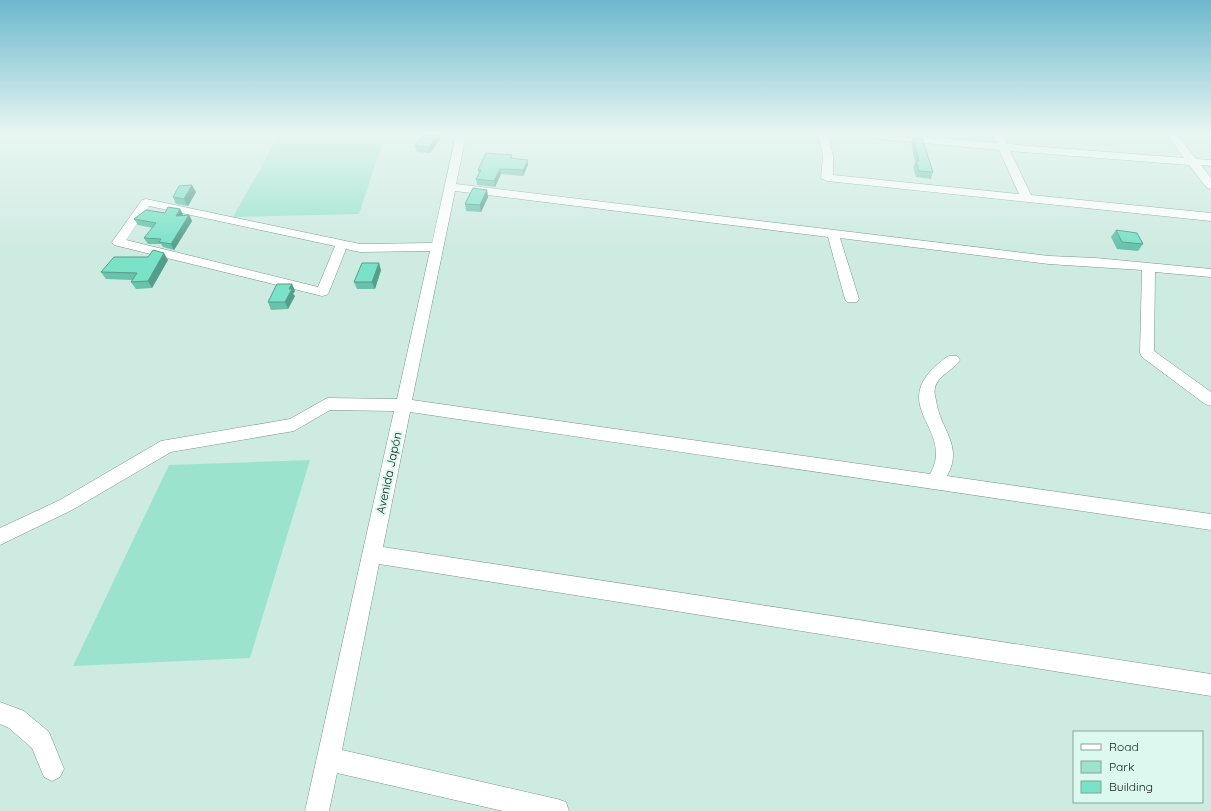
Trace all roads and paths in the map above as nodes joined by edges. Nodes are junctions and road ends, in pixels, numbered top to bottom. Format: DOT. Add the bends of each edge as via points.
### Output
graph roads {
  1 [pos="452,173"];
  2 [pos="827,173"];
  3 [pos="1015,173"];
  4 [pos="1201,173"];
  5 [pos="1211,186"];
  6 [pos="449,187"];
  7 [pos="1027,199"];
  8 [pos="1211,217"];
  9 [pos="832,234"];
  10 [pos="342,244"];
  11 [pos="437,247"];
  12 [pos="1149,267"];
  13 [pos="1211,274"];
  14 [pos="852,299"];
  15 [pos="952,360"];
  16 [pos="1211,400"];
  17 [pos="403,404"];
  18 [pos="935,482"];
  19 [pos="1211,522"];
  20 [pos="0,537"];
  21 [pos="372,554"];
  22 [pos="1211,685"];
  23 [pos="0,713"];
  24 [pos="328,759"];
  25 [pos="52,769"];
  26 [pos="317,811"];
  27 [pos="557,811"];
  1 -- 6 [label="street, Avenida Japón"];
  2 -- 7 [label="street" via="827,178"];
  3 -- 7 [label="street"];
  4 -- 5 [label="street"];
  6 -- 9 [label="street"];
  6 -- 11 [label="street, Avenida Japón"];
  7 -- 8 [label="street"];
  9 -- 12 [label="street" via="1049,260"];
  9 -- 14 [label="street"];
  10 -- 10 [label="street" via="322,292 118,242 146,202"];
  10 -- 11 [label="street" via="360,248"];
  11 -- 17 [label="street, Avenida Japón"];
  12 -- 13 [label="street"];
  12 -- 16 [label="street" via="1147,353"];
  15 -- 18 [label="street" via="936,374 927,388 927,406 947,452 944,470"];
  17 -- 18 [label="street"];
  17 -- 20 [label="street" via="327,404 294,425 167,446 66,505"];
  17 -- 21 [label="street, Avenida Japón"];
  18 -- 19 [label="street"];
  21 -- 22 [label="street"];
  21 -- 24 [label="street, Avenida Japón"];
  23 -- 25 [label="street" via="16,719 41,740"];
  24 -- 26 [label="street, Avenida Japón"];
  24 -- 27 [label="street"];
}
